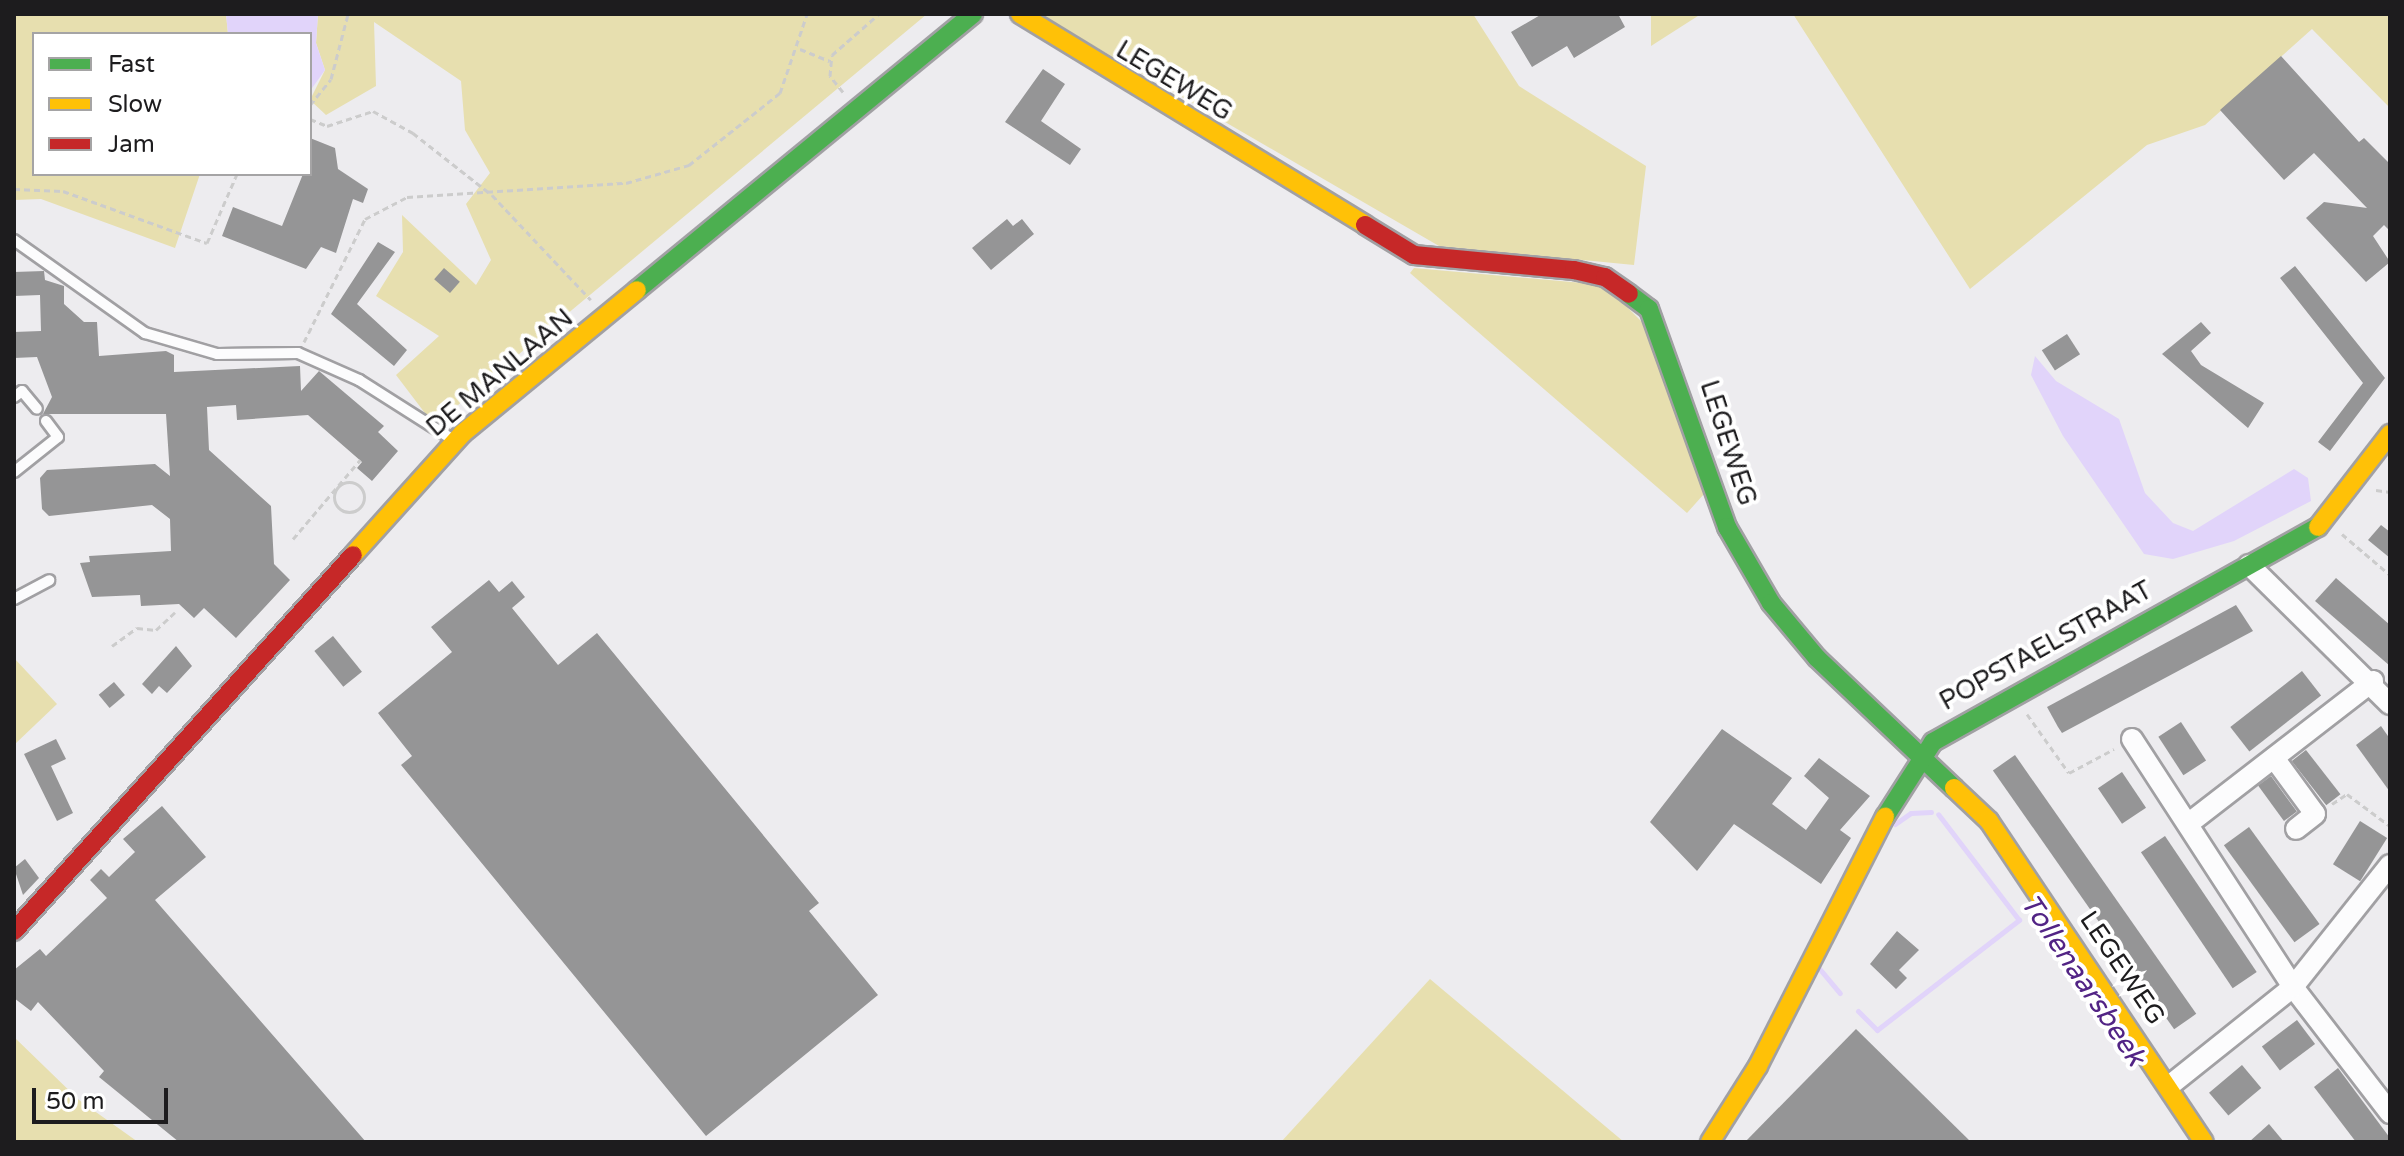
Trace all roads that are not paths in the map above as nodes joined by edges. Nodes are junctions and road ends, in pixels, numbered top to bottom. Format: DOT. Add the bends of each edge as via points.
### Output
graph roads {
  1 [pos="973,14"];
  2 [pos="1020,14"];
  3 [pos="14,240"];
  4 [pos="14,397"];
  5 [pos="37,409"];
  6 [pos="46,421"];
  7 [pos="2390,434"];
  8 [pos="455,441"];
  9 [pos="14,472"];
  10 [pos="2249,565"];
  11 [pos="49,580"];
  12 [pos="14,599"];
  13 [pos="2373,681"];
  14 [pos="2390,704"];
  15 [pos="2132,739"];
  16 [pos="2274,758"];
  17 [pos="1923,761"];
  18 [pos="2188,824"];
  19 [pos="2296,829"];
  20 [pos="2390,865"];
  21 [pos="14,931"];
  22 [pos="2293,987"];
  23 [pos="2169,1086"];
  24 [pos="2390,1113"];
  25 [pos="1710,1142"];
  26 [pos="2204,1142"];
  1 -- 8 [label="street, DE MANLAAN"];
  2 -- 17 [label="street, LEGEWEG" via="1414,255 1574,270 1630,291 1664,335 1727,527 1771,603"];
  3 -- 8 [label="lane" via="145,333 217,354 298,353 359,380"];
  4 -- 5 [label="lane" via="22,391"];
  6 -- 9 [label="lane" via="58,437"];
  7 -- 10 [label="street, POPSTAELSTRAAT" via="2329,516"];
  8 -- 21 [label="street, DE MANLAAN"];
  10 -- 13 [label="street"];
  10 -- 17 [label="street, POPSTAELSTRAAT" via="1951,726"];
  11 -- 12 [label="lane"];
  13 -- 14 [label="street"];
  13 -- 16 [label="street"];
  15 -- 18 [label="street"];
  16 -- 18 [label="street"];
  16 -- 19 [label="street" via="2315,814"];
  17 -- 23 [label="street, LEGEWEG" via="2010,849"];
  17 -- 25 [label="street, POPSTAELSTRAAT" via="1855,864 1758,1066"];
  18 -- 22 [label="street"];
  20 -- 22 [label="street"];
  22 -- 23 [label="street"];
  22 -- 24 [label="street"];
  23 -- 26 [label="street, LEGEWEG"];
}
